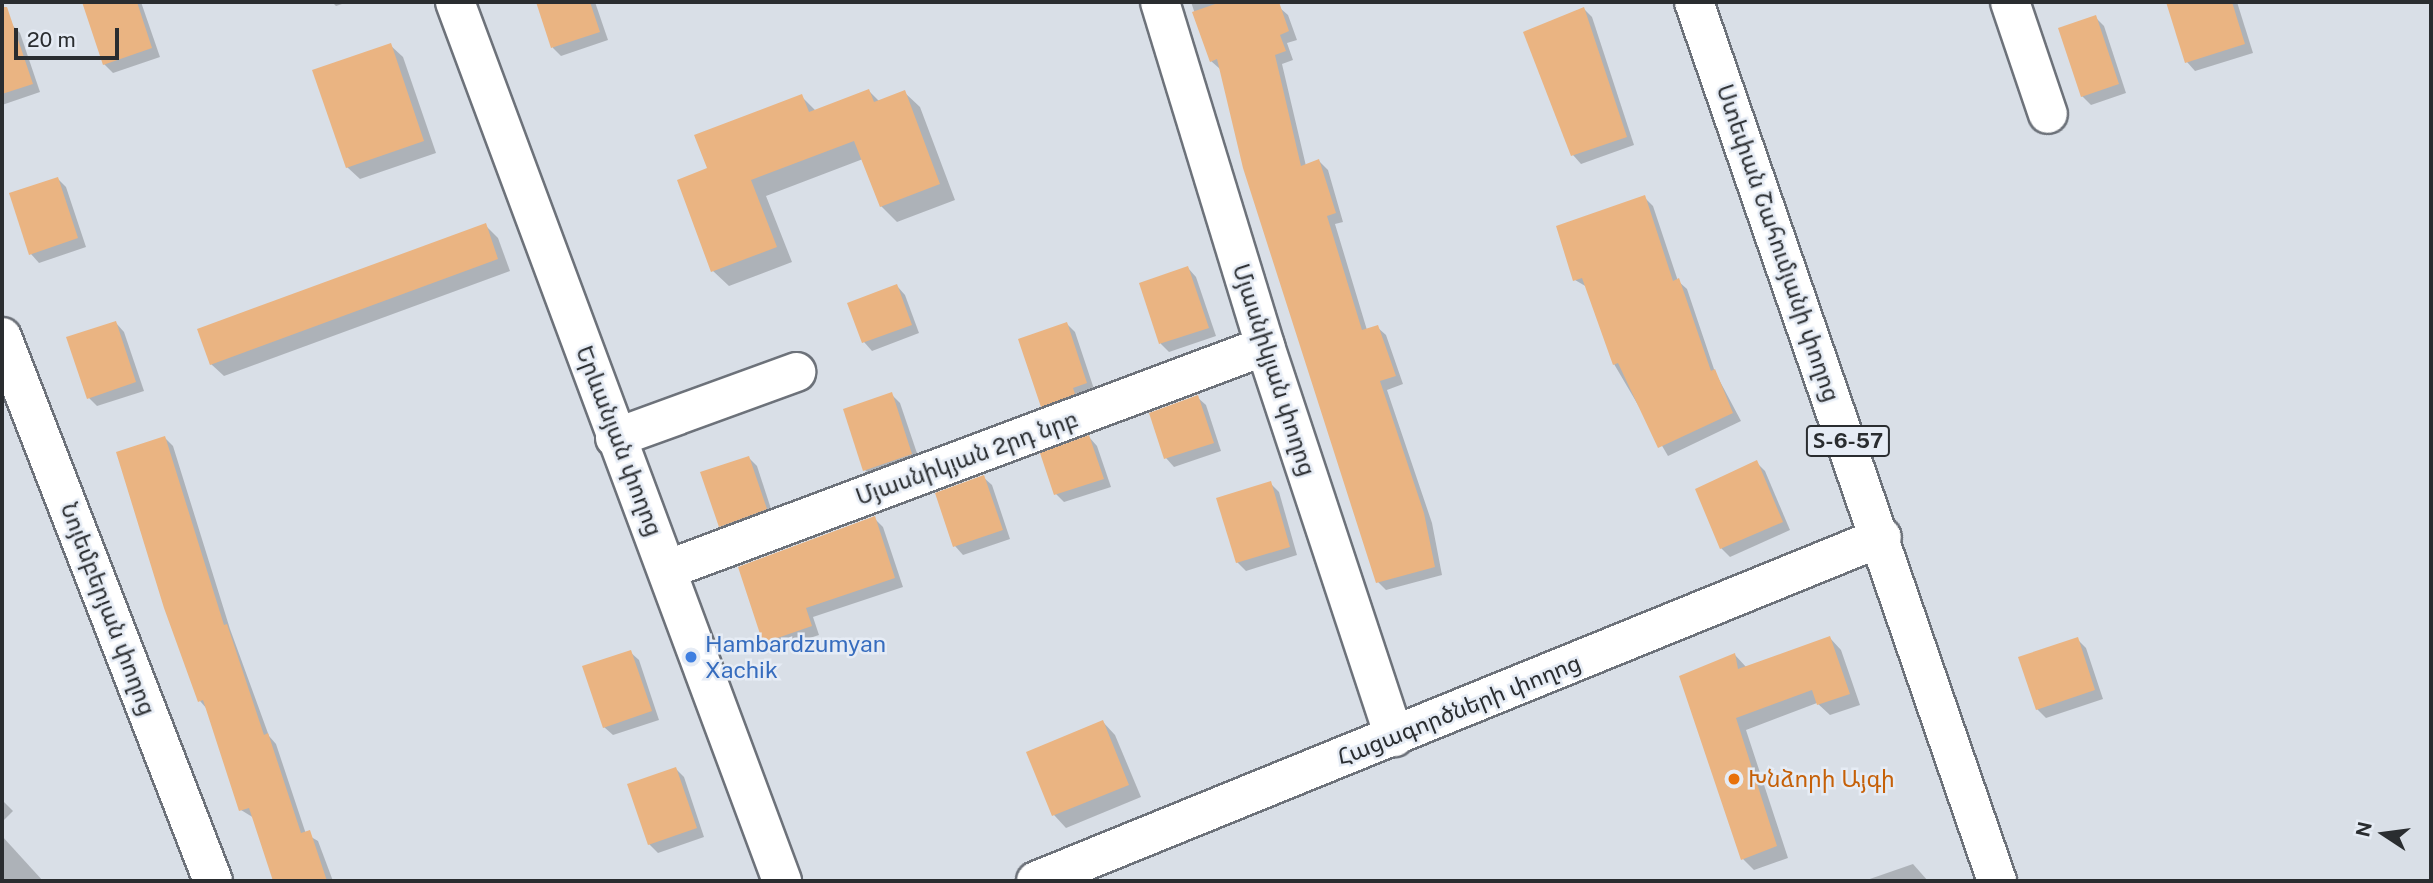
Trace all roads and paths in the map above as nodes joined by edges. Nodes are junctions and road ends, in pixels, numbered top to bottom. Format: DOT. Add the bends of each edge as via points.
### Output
graph roads {
  1 [pos="455,2"];
  2 [pos="1160,2"];
  3 [pos="1694,2"];
  4 [pos="2010,2"];
  5 [pos="2048,114"];
  6 [pos="2,337"];
  7 [pos="1265,346"];
  8 [pos="796,372"];
  9 [pos="615,438"];
  10 [pos="1882,537"];
  11 [pos="669,569"];
  12 [pos="1394,737"];
  13 [pos="214,881"];
  14 [pos="782,881"];
  15 [pos="1035,881"];
  16 [pos="1997,881"];
  1 -- 9 [label="street, Երևանյան փողոց"];
  2 -- 7 [label="street, Մյասնիկյան փողոց"];
  3 -- 10 [label="street, Ստեփան Շահումյանի փողոց / Տ-6-57"];
  4 -- 5 [label="street"];
  6 -- 13 [label="street, Նոյեմբերյան փողոց"];
  7 -- 11 [label="street, Մյասնիկյան 2րդ նրբ"];
  7 -- 12 [label="street, Մյասնիկյան փողոց"];
  8 -- 9 [label="street"];
  9 -- 11 [label="street, Երևանյան փողոց"];
  10 -- 12 [label="street, Հացագործների փողոց"];
  10 -- 16 [label="street, Ստեփան Շահումյանի փողոց / Տ-6-57"];
  11 -- 14 [label="street, Երևանյան փողոց"];
  12 -- 15 [label="street, Հացագործների փողոց"];
}
